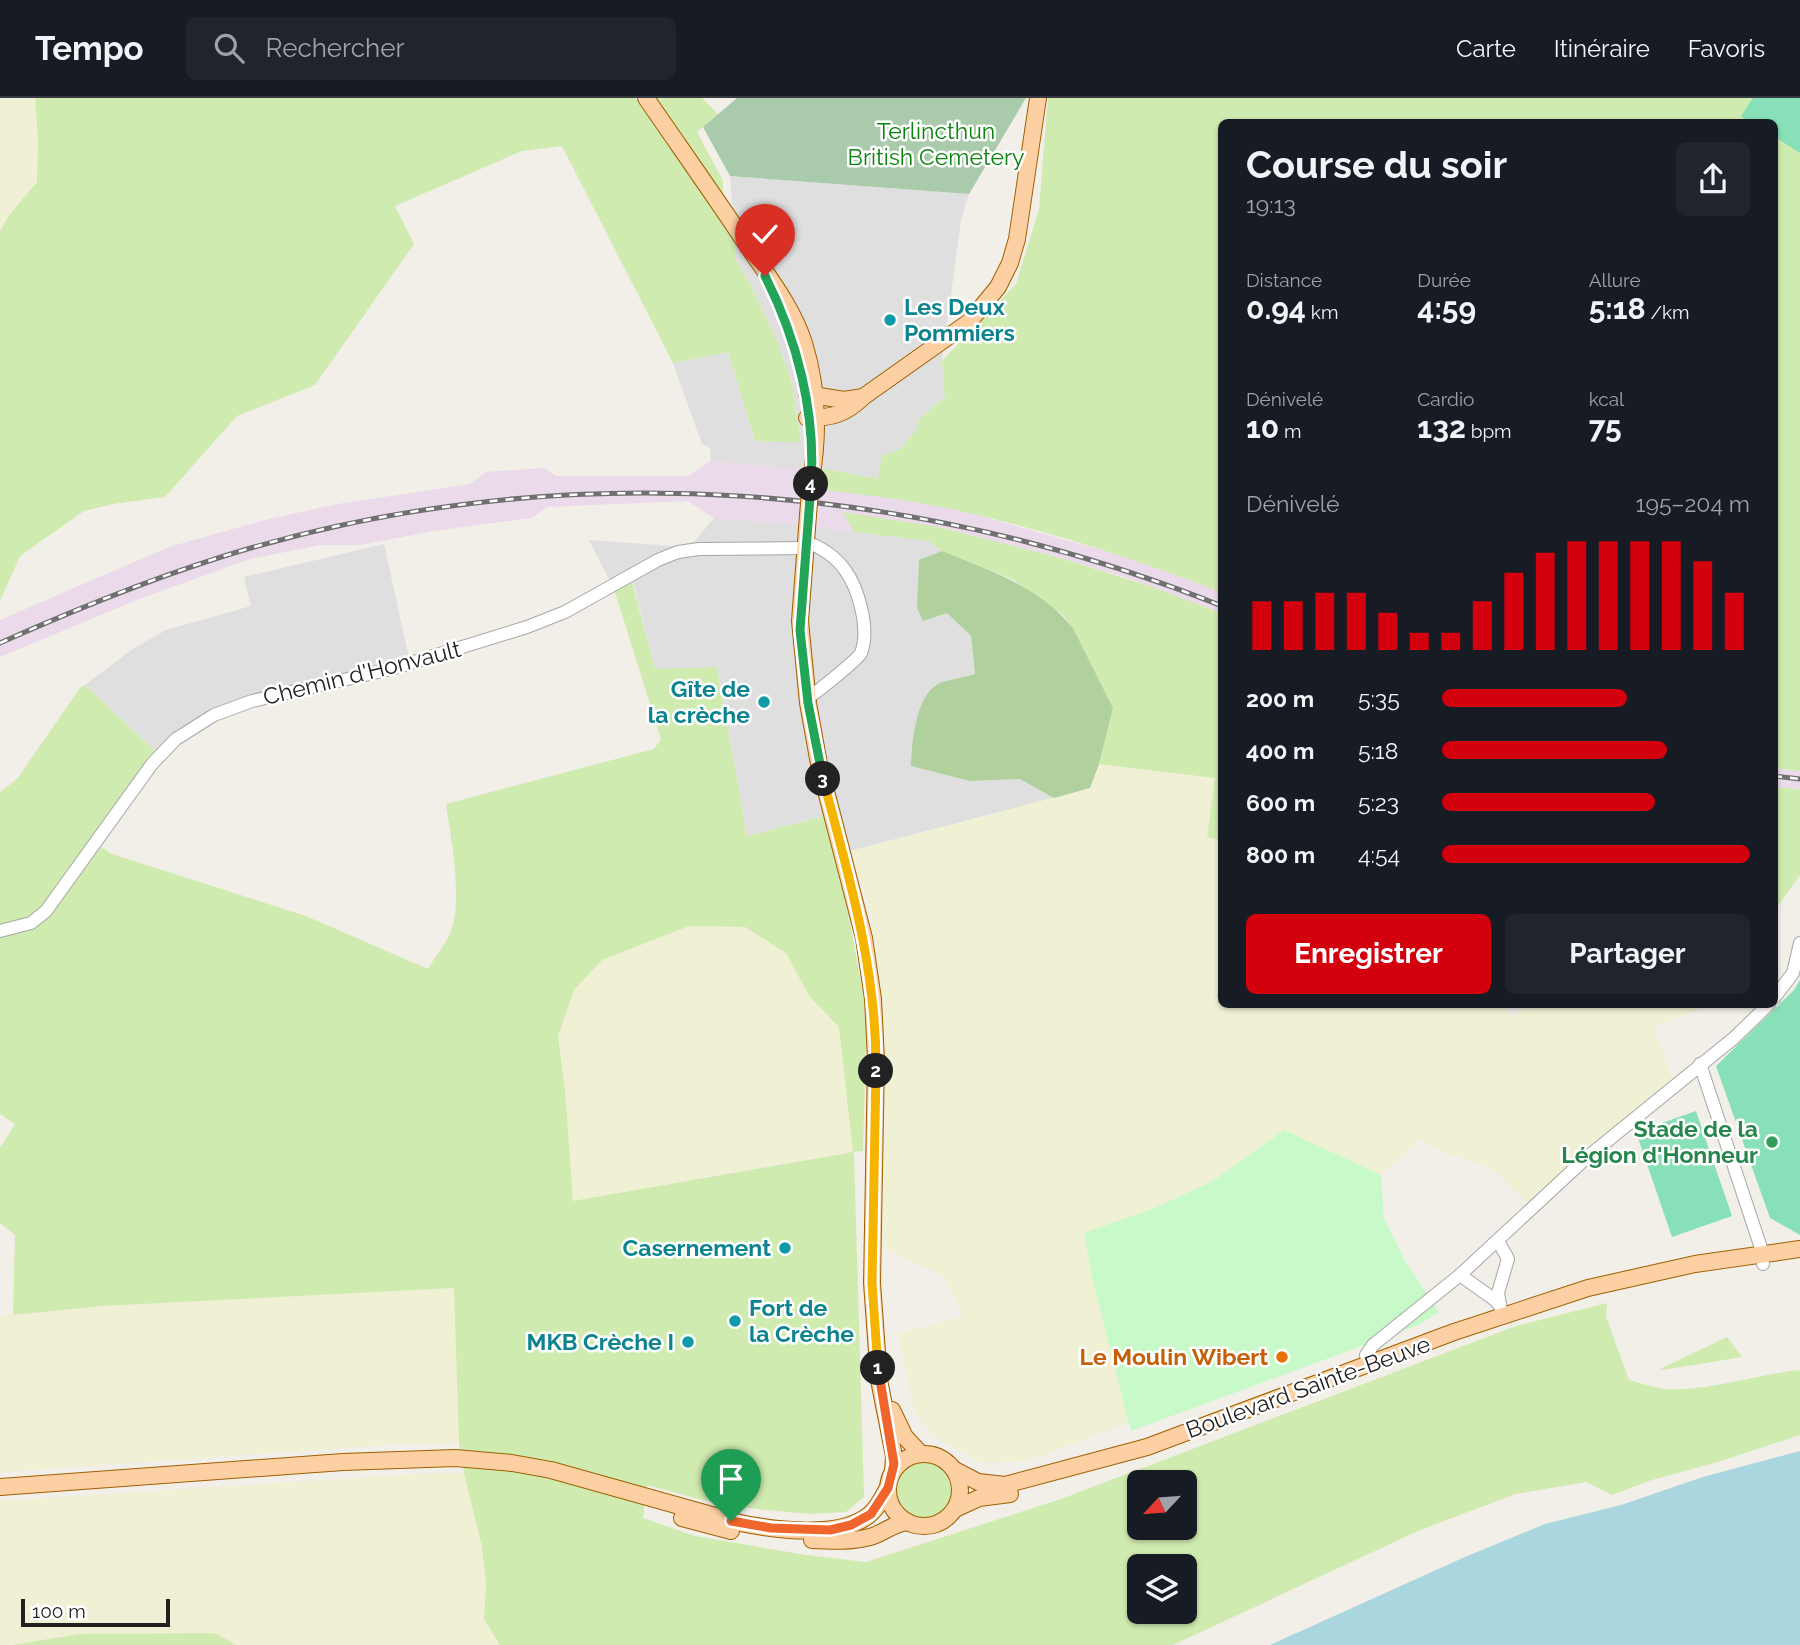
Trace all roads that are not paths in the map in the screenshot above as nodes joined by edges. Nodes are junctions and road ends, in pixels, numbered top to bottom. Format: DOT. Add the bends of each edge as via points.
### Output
graph roads {
  1 [pos="646,98"];
  2 [pos="1038,98"];
  3 [pos="809,394"];
  4 [pos="863,397"];
  5 [pos="812,418"];
  6 [pos="805,545"];
  7 [pos="807,698"];
  8 [pos="0,931"];
  9 [pos="1800,943"];
  10 [pos="1778,993"];
  11 [pos="1765,1008"];
  12 [pos="1700,1064"];
  13 [pos="1498,1241"];
  14 [pos="1800,1249"];
  15 [pos="1763,1259"];
  16 [pos="1800,1259"];
  17 [pos="1460,1275"];
  18 [pos="1501,1311"];
  19 [pos="874,1316"];
  20 [pos="1368,1364"];
  21 [pos="922,1454"];
  22 [pos="1076,1466"];
  23 [pos="955,1470"];
  24 [pos="893,1471"];
  25 [pos="0,1486"];
  26 [pos="605,1488"];
  27 [pos="888,1488"];
  28 [pos="956,1509"];
  29 [pos="908,1522"];
  1 -- 3 [label="main road" via="784,300 806,351"];
  2 -- 4 [label="main road" via="1020,221 999,287 969,322"];
  3 -- 4 [label="main road" via="844,400"];
  3 -- 5 [label="main road"];
  4 -- 5 [label="main road" via="844,413"];
  5 -- 6 [label="main road, bridge" via="817,445"];
  6 -- 7 [label="main road" via="800,621"];
  6 -- 7 [label="street" via="822,550 846,570 865,631 856,661"];
  6 -- 8 [label="street, Chemin d'Honvault" via="678,552 527,627 391,668 260,698 214,715 182,734 158,757 46,911 31,923"];
  7 -- 19 [label="main road" via="815,747 867,951 875,1024"];
  9 -- 10 [label="street" via="1793,973"];
  11 -- 12 [label="street"];
  12 -- 13 [label="street" via="1585,1159"];
  12 -- 15 [label="street"];
  13 -- 17 [label="street"];
  13 -- 18 [label="street" via="1508,1259 1498,1288"];
  14 -- 15 [label="main road, Boulevard Sainte-Beuve"];
  15 -- 16 [label="main road, Boulevard Sainte-Beuve"];
  15 -- 18 [label="main road, Boulevard Sainte-Beuve" via="1644,1275"];
  17 -- 18 [label="street" via="1495,1300"];
  17 -- 20 [label="street" via="1369,1349"];
  18 -- 20 [label="main road, Boulevard Sainte-Beuve"];
  19 -- 21 [label="main road" via="894,1416 905,1437"];
  19 -- 24 [label="main road"];
  20 -- 22 [label="main road, Boulevard Sainte-Beuve" via="1147,1447"];
  21 -- 23 [label="main road" via="941,1457"];
  21 -- 24 [label="main road" via="906,1458"];
  22 -- 23 [label="main road" via="999,1485 974,1481"];
  22 -- 28 [label="main road" via="1030,1488 979,1498"];
  23 -- 28 [label="main road" via="961,1492"];
  24 -- 27 [label="main road"];
  25 -- 26 [label="main road" via="444,1457 522,1464"];
  26 -- 27 [label="main road" via="747,1525 822,1530 862,1520"];
  26 -- 29 [label="main road" via="703,1525 761,1535 855,1540"];
  27 -- 29 [label="main road" via="892,1508"];
  28 -- 29 [label="main road" via="931,1526"];
}
